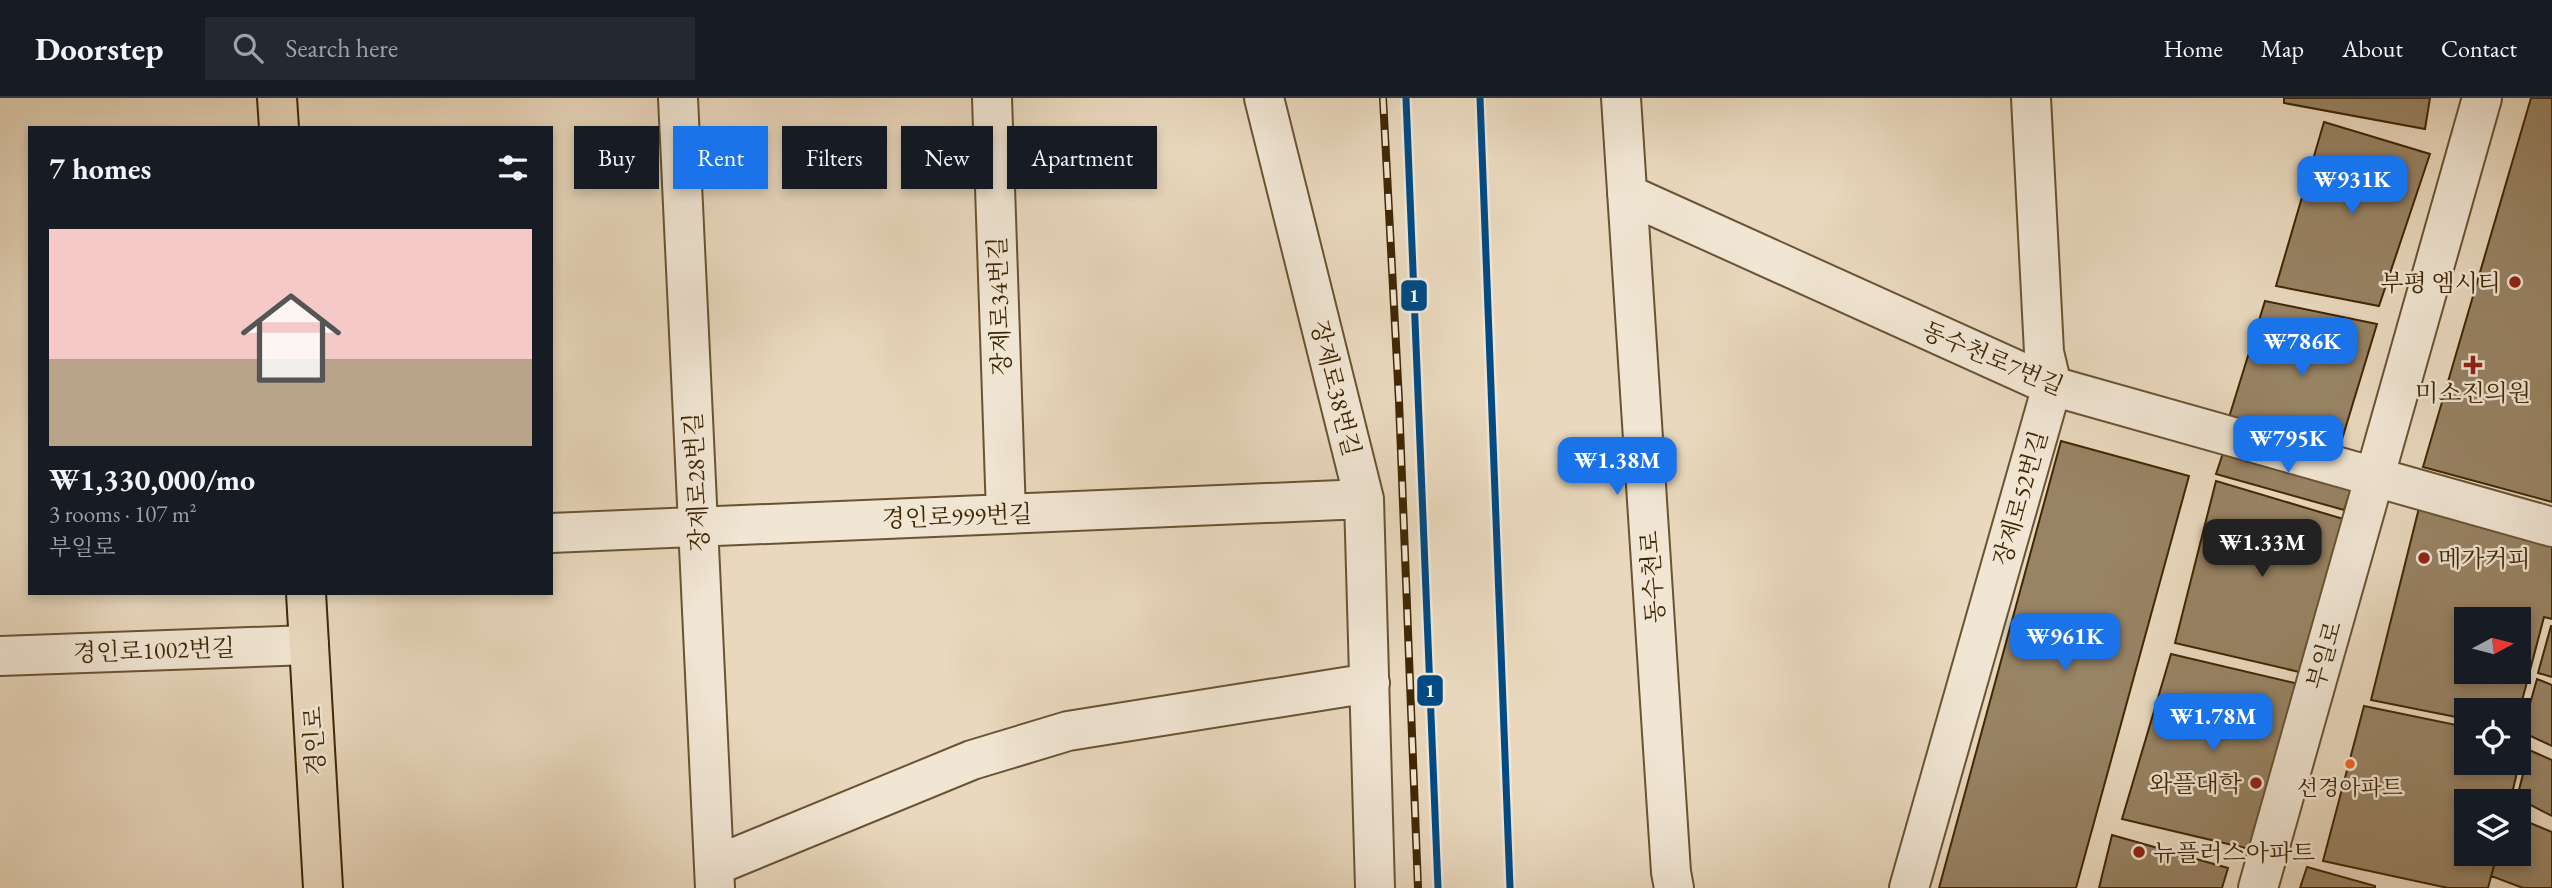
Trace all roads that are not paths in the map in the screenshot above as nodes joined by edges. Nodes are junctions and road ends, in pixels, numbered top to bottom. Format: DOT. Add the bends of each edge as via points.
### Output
graph roads {
  1 [pos="678,98"];
  2 [pos="992,98"];
  3 [pos="1264,98"];
  4 [pos="1621,98"];
  5 [pos="2031,98"];
  6 [pos="2482,98"];
  7 [pos="1627,194"];
  8 [pos="2052,386"];
  9 [pos="2374,477"];
  10 [pos="1364,499"];
  11 [pos="1006,514"];
  12 [pos="698,527"];
  13 [pos="2552,527"];
  14 [pos="553,533"];
  15 [pos="306,595"];
  16 [pos="309,645"];
  17 [pos="0,656"];
  18 [pos="1370,683"];
  19 [pos="714,877"];
  20 [pos="323,888"];
  21 [pos="1375,888"];
  22 [pos="1674,888"];
  23 [pos="1909,888"];
  24 [pos="2258,888"];
  1 -- 12 [label="street, 장제로28번길"];
  2 -- 11 [label="street, 장제로34번길"];
  3 -- 10 [label="street, 장제로38번길"];
  4 -- 7 [label="street, 동수천로"];
  5 -- 8 [label="street, 장제로52번길" via="2044,352"];
  6 -- 9 [label="street, 부일로"];
  7 -- 8 [label="street, 동수천로7번길"];
  7 -- 22 [label="street, 동수천로"];
  8 -- 9 [label="street, 동수천로7번길"];
  8 -- 23 [label="street, 장제로52번길"];
  9 -- 13 [label="street, 동수천로7번길"];
  9 -- 24 [label="street, 부일로"];
  10 -- 11 [label="street, 경인로999번길"];
  10 -- 18 [label="street, 장제로38번길"];
  11 -- 12 [label="street, 경인로999번길"];
  12 -- 14 [label="street, 경인로999번길"];
  12 -- 19 [label="street, 장제로28번길"];
  15 -- 16 [label="main road, 경인로"];
  16 -- 17 [label="street, 경인로1002번길"];
  16 -- 20 [label="main road, 경인로"];
  18 -- 19 [label="street, 장제로28번길" via="1068,731 972,760"];
  18 -- 21 [label="street, 장제로38번길"];
}
